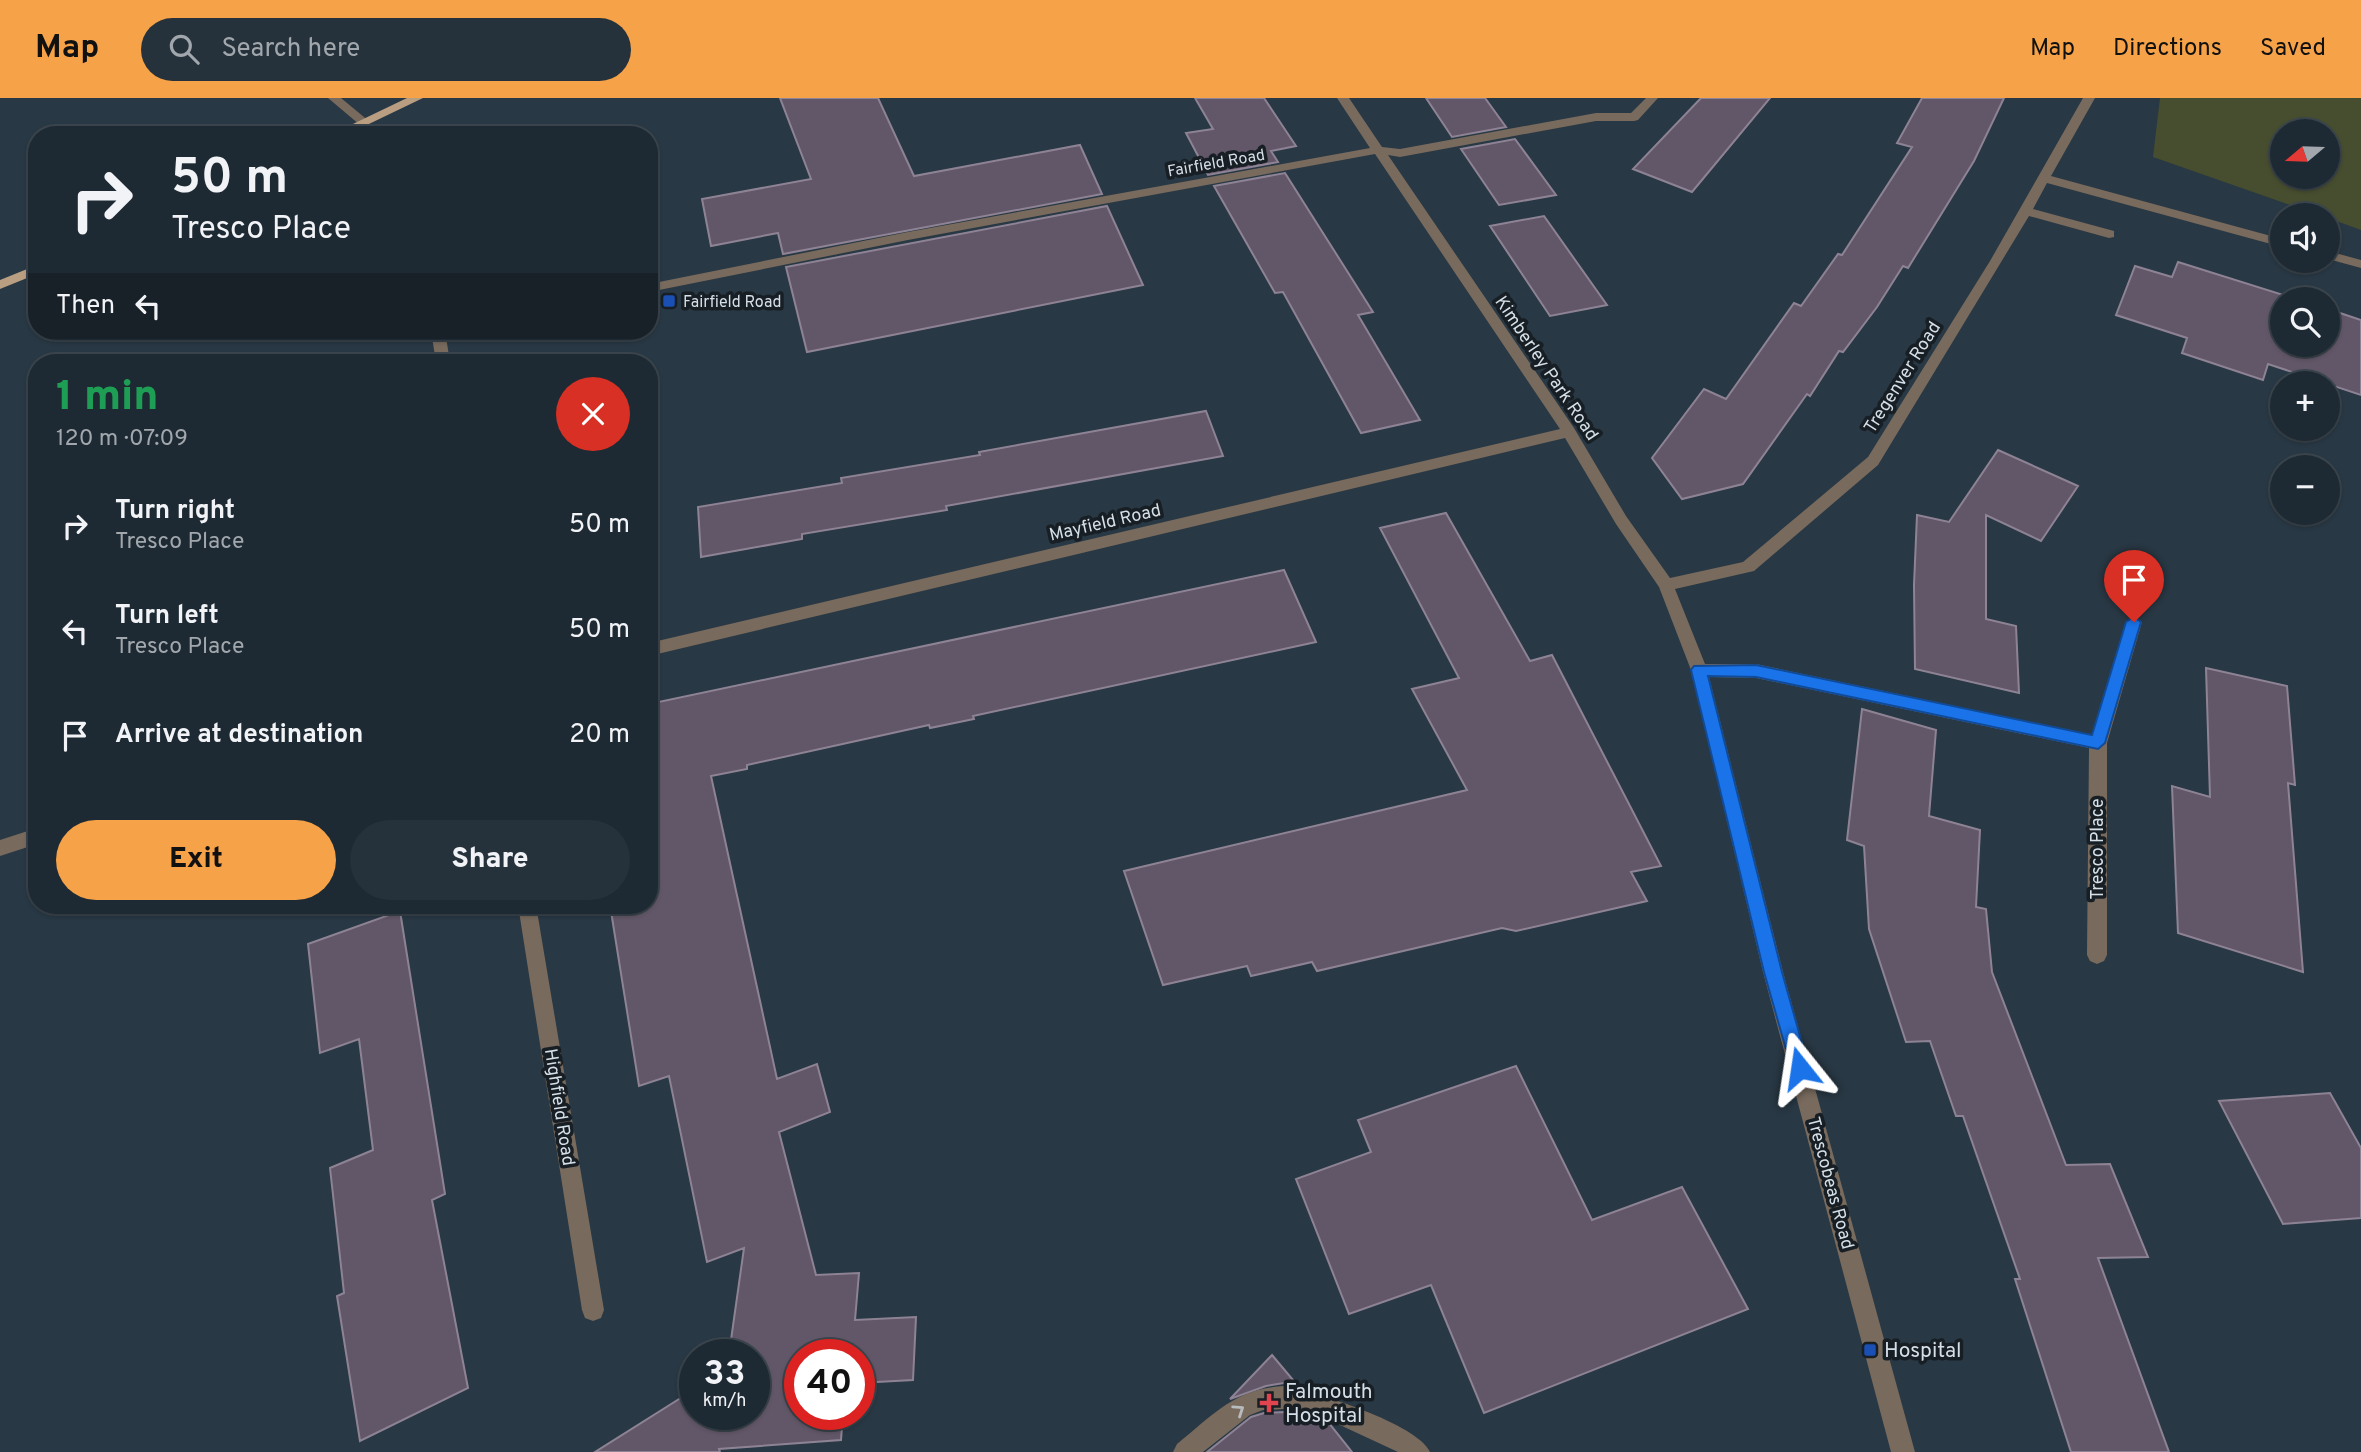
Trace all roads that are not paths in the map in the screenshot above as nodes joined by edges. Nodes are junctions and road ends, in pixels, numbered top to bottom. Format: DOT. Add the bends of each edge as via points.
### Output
graph roads {
  1 [pos="334,98"];
  2 [pos="417,98"];
  3 [pos="1343,98"];
  4 [pos="1652,98"];
  5 [pos="2089,98"];
  6 [pos="364,122"];
  7 [pos="355,126"];
  8 [pos="1377,150"];
  9 [pos="2044,178"];
  10 [pos="2025,211"];
  11 [pos="2109,234"];
  12 [pos="2270,240"];
  13 [pos="2340,258"];
  14 [pos="2361,264"];
  15 [pos="28,273"];
  16 [pos="0,285"];
  17 [pos="658,286"];
  18 [pos="1569,432"];
  19 [pos="1665,585"];
  20 [pos="2134,622"];
  21 [pos="658,648"];
  22 [pos="1699,670"];
  23 [pos="2098,743"];
  24 [pos="28,839"];
  25 [pos="0,848"];
  26 [pos="528,914"];
  27 [pos="2097,955"];
  28 [pos="593,1310"];
  29 [pos="1185,1452"];
  30 [pos="1418,1452"];
  31 [pos="1903,1452"];
  1 -- 6 [label="street"];
  2 -- 6 [label="main road"];
  3 -- 8 [label="street, Kimberley Park Road"];
  4 -- 8 [label="street, Fairfield Road" via="1634,117 1596,117 1400,153"];
  5 -- 9 [label="street, Tregenver Road"];
  6 -- 7 [label="main road"];
  8 -- 17 [label="street, Fairfield Road"];
  8 -- 18 [label="street, Kimberley Park Road"];
  9 -- 10 [label="street, Tregenver Road"];
  9 -- 12 [label="street"];
  10 -- 11 [label="street"];
  10 -- 19 [label="street, Tregenver Road" via="1873,461 1748,567"];
  13 -- 14 [label="street"];
  15 -- 16 [label="main road"];
  18 -- 19 [label="street, Kimberley Park Road"];
  18 -- 21 [label="street, Mayfield Road"];
  19 -- 22 [label="street, Kimberley Park Road"];
  20 -- 23 [label="street, Tresco Place"];
  22 -- 23 [label="street" via="1756,671"];
  22 -- 31 [label="street, Trescobeas Road" via="1773,972"];
  23 -- 27 [label="street, Tresco Place"];
  24 -- 25 [label="street"];
  26 -- 28 [label="street, Highfield Road"];
  29 -- 30 [label="street, one-way" via="1244,1405 1272,1397 1317,1403"];
}
